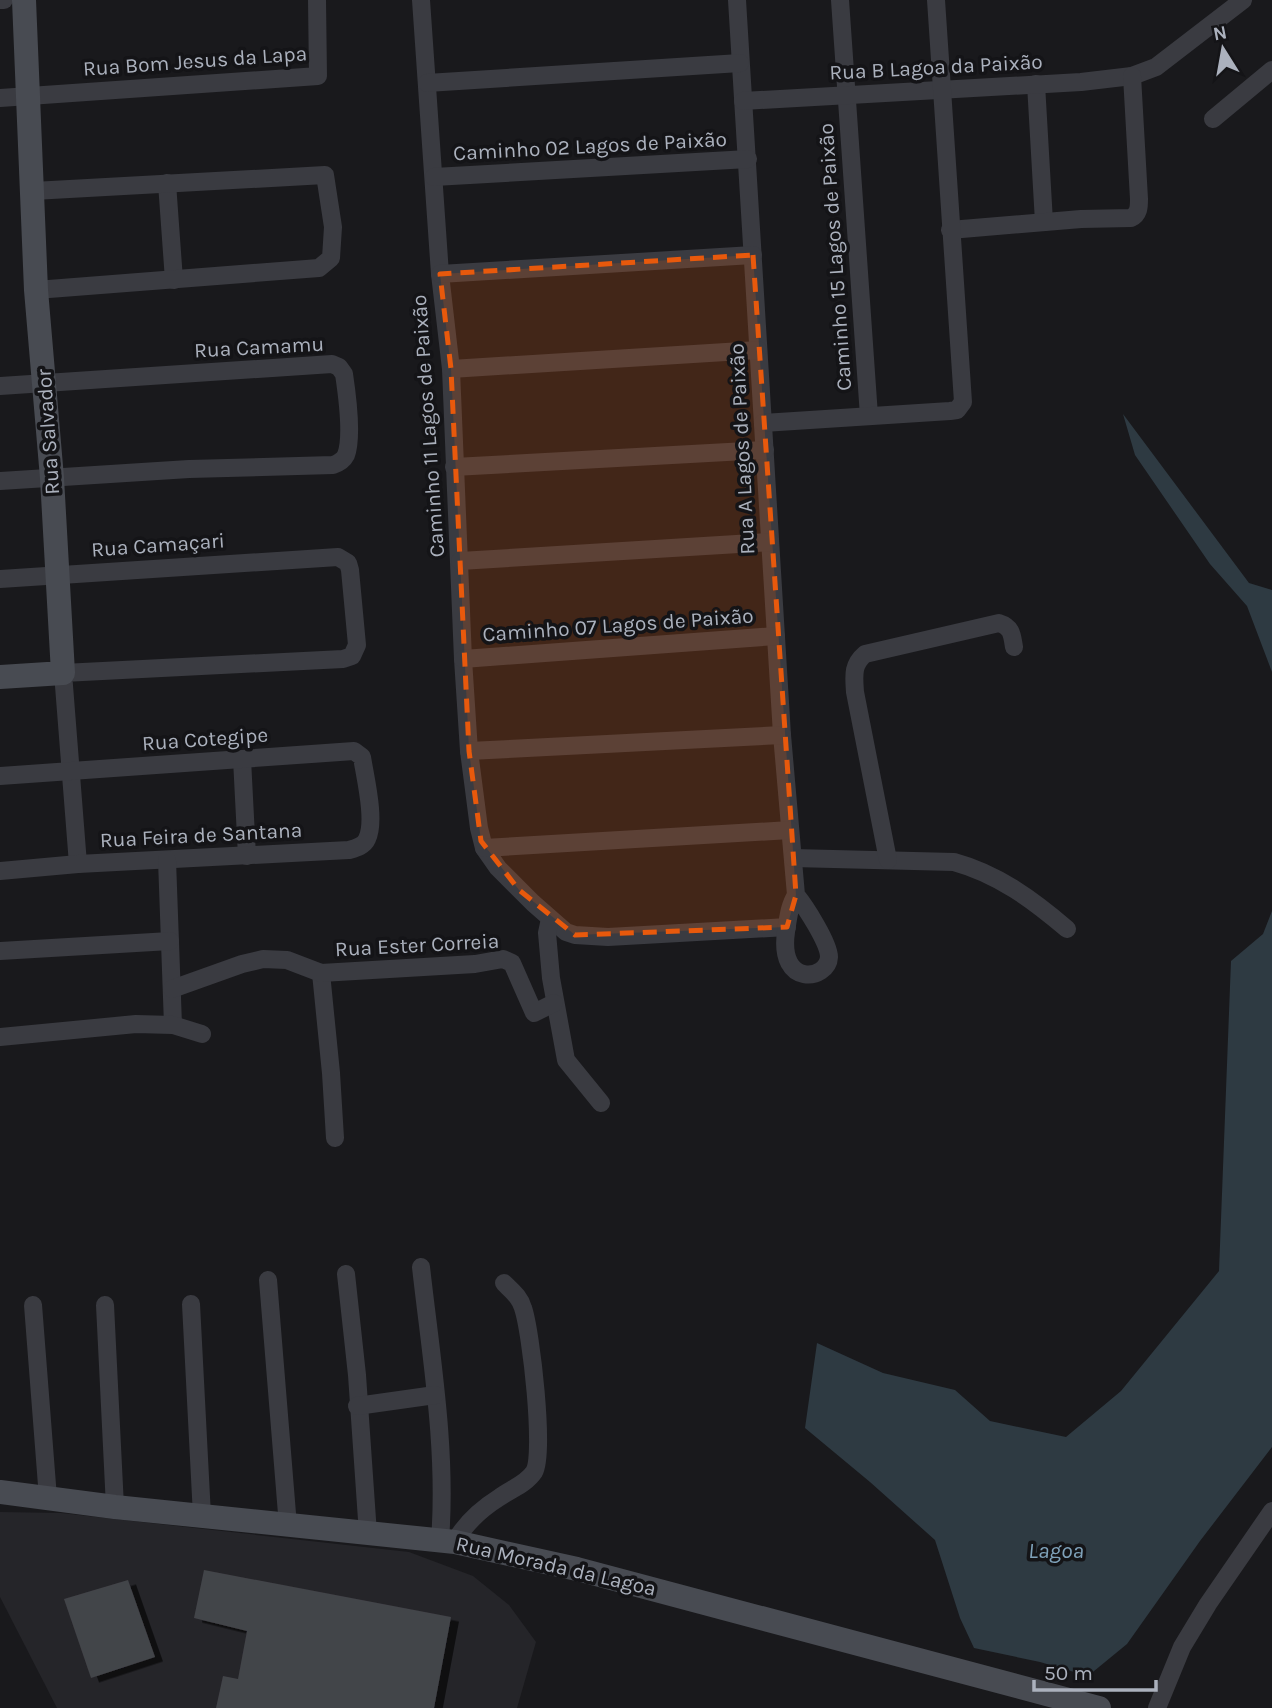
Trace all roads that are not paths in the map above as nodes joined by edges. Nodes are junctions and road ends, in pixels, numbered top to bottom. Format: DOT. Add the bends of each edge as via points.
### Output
graph roads {
  1 [pos="24,0"];
  2 [pos="317,0"];
  3 [pos="421,0"];
  4 [pos="737,0"];
  5 [pos="841,0"];
  6 [pos="936,0"];
  7 [pos="1243,0"];
  8 [pos="740,63"];
  9 [pos="1272,70"];
  10 [pos="1132,76"];
  11 [pos="427,83"];
  12 [pos="1037,84"];
  13 [pos="941,89"];
  14 [pos="847,94"];
  15 [pos="30,97"];
  16 [pos="0,99"];
  17 [pos="743,101"];
  18 [pos="1213,119"];
  19 [pos="748,159"];
  20 [pos="434,177"];
  21 [pos="167,183"];
  22 [pos="33,191"];
  23 [pos="1044,222"];
  24 [pos="950,230"];
  25 [pos="754,255"];
  26 [pos="440,274"];
  27 [pos="174,280"];
  28 [pos="36,290"];
  29 [pos="758,350"];
  30 [pos="451,369"];
  31 [pos="45,383"];
  32 [pos="0,386"];
  33 [pos="869,416"];
  34 [pos="763,423"];
  35 [pos="765,450"];
  36 [pos="454,467"];
  37 [pos="52,478"];
  38 [pos="0,481"];
  39 [pos="770,542"];
  40 [pos="460,561"];
  41 [pos="58,575"];
  42 [pos="0,579"];
  43 [pos="776,636"];
  44 [pos="1014,647"];
  45 [pos="463,659"];
  46 [pos="63,673"];
  47 [pos="0,677"];
  48 [pos="782,735"];
  49 [pos="470,751"];
  50 [pos="242,760"];
  51 [pos="72,772"];
  52 [pos="0,776"];
  53 [pos="369,806"];
  54 [pos="790,830"];
  55 [pos="484,848"];
  56 [pos="247,856"];
  57 [pos="793,858"];
  58 [pos="167,860"];
  59 [pos="888,860"];
  60 [pos="78,864"];
  61 [pos="0,871"];
  62 [pos="796,895"];
  63 [pos="550,919"];
  64 [pos="787,927"];
  65 [pos="1067,929"];
  66 [pos="170,941"];
  67 [pos="0,951"];
  68 [pos="320,974"];
  69 [pos="172,989"];
  70 [pos="554,1003"];
  71 [pos="173,1025"];
  72 [pos="202,1034"];
  73 [pos="0,1037"];
  74 [pos="601,1103"];
  75 [pos="335,1138"];
  76 [pos="421,1266"];
  77 [pos="346,1274"];
  78 [pos="268,1280"];
  79 [pos="504,1283"];
  80 [pos="191,1304"];
  81 [pos="33,1305"];
  82 [pos="105,1305"];
  83 [pos="435,1395"];
  84 [pos="358,1406"];
  85 [pos="0,1492"];
  86 [pos="48,1498"];
  87 [pos="115,1507"];
  88 [pos="1272,1511"];
  89 [pos="202,1516"];
  90 [pos="288,1526"];
  91 [pos="369,1534"];
  92 [pos="447,1541"];
  93 [pos="1099,1708"];
  94 [pos="1157,1708"];
  1 -- 15 [label="street, Rua Salvador"];
  2 -- 15 [label="street, Rua Bom Jesus da Lapa" via="318,76"];
  3 -- 11 [label="street, Caminho 11 Lagos de Paixão"];
  4 -- 8 [label="street, Rua A Lagos de Paixão"];
  5 -- 14 [label="street, Caminho 15 Lagos de Paixão"];
  6 -- 13 [label="street"];
  7 -- 10 [label="street, Rua B Lagoa da Paixão" via="1167,61"];
  8 -- 11 [label="street"];
  8 -- 17 [label="street, Rua A Lagos de Paixão"];
  9 -- 18 [label="street"];
  10 -- 12 [label="street, Rua B Lagoa da Paixão"];
  10 -- 23 [label="street" via="1137,213 1131,218"];
  11 -- 20 [label="street, Caminho 11 Lagos de Paixão"];
  12 -- 13 [label="street, Rua B Lagoa da Paixão"];
  12 -- 23 [label="street"];
  13 -- 14 [label="street, Rua B Lagoa da Paixão"];
  13 -- 24 [label="street"];
  14 -- 17 [label="street, Rua B Lagoa da Paixão"];
  14 -- 33 [label="street, Caminho 15 Lagos de Paixão"];
  15 -- 16 [label="street, Rua Bom Jesus da Lapa"];
  15 -- 22 [label="street, Rua Salvador"];
  17 -- 19 [label="street, Rua A Lagos de Paixão"];
  19 -- 20 [label="street, Caminho 02 Lagos de Paixão"];
  19 -- 25 [label="street, Rua A Lagos de Paixão"];
  20 -- 26 [label="street, Caminho 11 Lagos de Paixão"];
  21 -- 22 [label="street"];
  21 -- 27 [label="street"];
  21 -- 27 [label="street" via="325,175 333,227 331,258 319,268"];
  22 -- 28 [label="street, Rua Salvador"];
  23 -- 24 [label="street"];
  24 -- 33 [label="street" via="963,402 957,410"];
  25 -- 26 [label="street"];
  25 -- 29 [label="street, Rua A Lagos de Paixão"];
  26 -- 30 [label="street, Caminho 11 Lagos de Paixão"];
  27 -- 28 [label="street"];
  28 -- 31 [label="street, Rua Salvador"];
  29 -- 30 [label="street"];
  29 -- 34 [label="street, Rua A Lagos de Paixão"];
  30 -- 36 [label="street, Caminho 11 Lagos de Paixão"];
  31 -- 32 [label="street"];
  31 -- 37 [label="street, Rua Salvador"];
  31 -- 37 [label="street, Rua Camamu" via="322,364 339,367 344,374 349,436 347,454 338,463"];
  33 -- 34 [label="street"];
  34 -- 35 [label="street, Rua A Lagos de Paixão"];
  35 -- 36 [label="street"];
  35 -- 39 [label="street, Rua A Lagos de Paixão"];
  36 -- 40 [label="street, Caminho 11 Lagos de Paixão"];
  37 -- 38 [label="street"];
  37 -- 41 [label="street, Rua Salvador"];
  39 -- 40 [label="street"];
  39 -- 43 [label="street, Rua A Lagos de Paixão"];
  40 -- 45 [label="street, Caminho 11 Lagos de Paixão"];
  41 -- 42 [label="street, Rua Camaçari"];
  41 -- 46 [label="street, Rua Salvador"];
  41 -- 46 [label="street, Rua Camaçari" via="338,557 348,563 357,639 352,656 336,660"];
  43 -- 45 [label="street, Caminho 07 Lagos de Paixão"];
  43 -- 48 [label="street, Rua A Lagos de Paixão"];
  44 -- 59 [label="street" via="1010,629 999,623 865,654 858,660 855,692"];
  45 -- 49 [label="street, Caminho 11 Lagos de Paixão"];
  46 -- 47 [label="street"];
  46 -- 51 [label="street, Rua Salvador"];
  48 -- 49 [label="street"];
  48 -- 54 [label="street, Rua A Lagos de Paixão"];
  49 -- 55 [label="street, Caminho 11 Lagos de Paixão"];
  50 -- 51 [label="street, Rua Cotegipe"];
  50 -- 53 [label="street, Rua Cotegipe" via="357,752 362,757"];
  50 -- 56 [label="street"];
  51 -- 52 [label="street, Rua Cotegipe"];
  51 -- 60 [label="street, Rua Salvador"];
  53 -- 56 [label="street, Rua Feira de Santana" via="368,838 356,848"];
  54 -- 55 [label="street"];
  54 -- 57 [label="street, Rua A Lagos de Paixão"];
  55 -- 63 [label="street"];
  56 -- 58 [label="street, Rua Feira de Santana"];
  57 -- 59 [label="street"];
  57 -- 62 [label="street, Rua A Lagos de Paixão"];
  58 -- 60 [label="street, Rua Feira de Santana"];
  58 -- 66 [label="street"];
  59 -- 65 [label="street" via="954,862 977,868 1006,883"];
  60 -- 61 [label="street, Rua Feira de Santana"];
  62 -- 64 [label="street, Rua A Lagos de Paixão"];
  62 -- 64 [label="street, Rua A Lagos de Paixão" via="828,949 826,967 813,974 790,967 785,950"];
  63 -- 64 [label="street" via="566,932 593,938"];
  63 -- 70 [label="street" via="547,933"];
  66 -- 67 [label="street"];
  66 -- 69 [label="street"];
  68 -- 69 [label="street, Rua Ester Correia" via="287,960 263,959"];
  68 -- 70 [label="street, Rua Ester Correia" via="506,960 512,963 534,1013"];
  68 -- 75 [label="street"];
  69 -- 71 [label="street"];
  70 -- 74 [label="street" via="568,1064"];
  71 -- 72 [label="street"];
  71 -- 73 [label="street" via="136,1024"];
  76 -- 83 [label="street"];
  77 -- 84 [label="street"];
  78 -- 90 [label="street"];
  79 -- 92 [label="street" via="520,1300 527,1324 538,1458 528,1479"];
  80 -- 89 [label="street"];
  81 -- 86 [label="street"];
  82 -- 87 [label="street"];
  83 -- 84 [label="street"];
  83 -- 92 [label="street"];
  84 -- 91 [label="street"];
  85 -- 86 [label="street, Rua Morada da Lagoa"];
  86 -- 87 [label="street, Rua Morada da Lagoa"];
  87 -- 89 [label="street, Rua Morada da Lagoa"];
  88 -- 94 [label="street" via="1182,1647"];
  89 -- 90 [label="street, Rua Morada da Lagoa"];
  90 -- 91 [label="street, Rua Morada da Lagoa"];
  91 -- 92 [label="street, Rua Morada da Lagoa"];
  92 -- 93 [label="street, Rua Morada da Lagoa" via="577,1569"];
}
